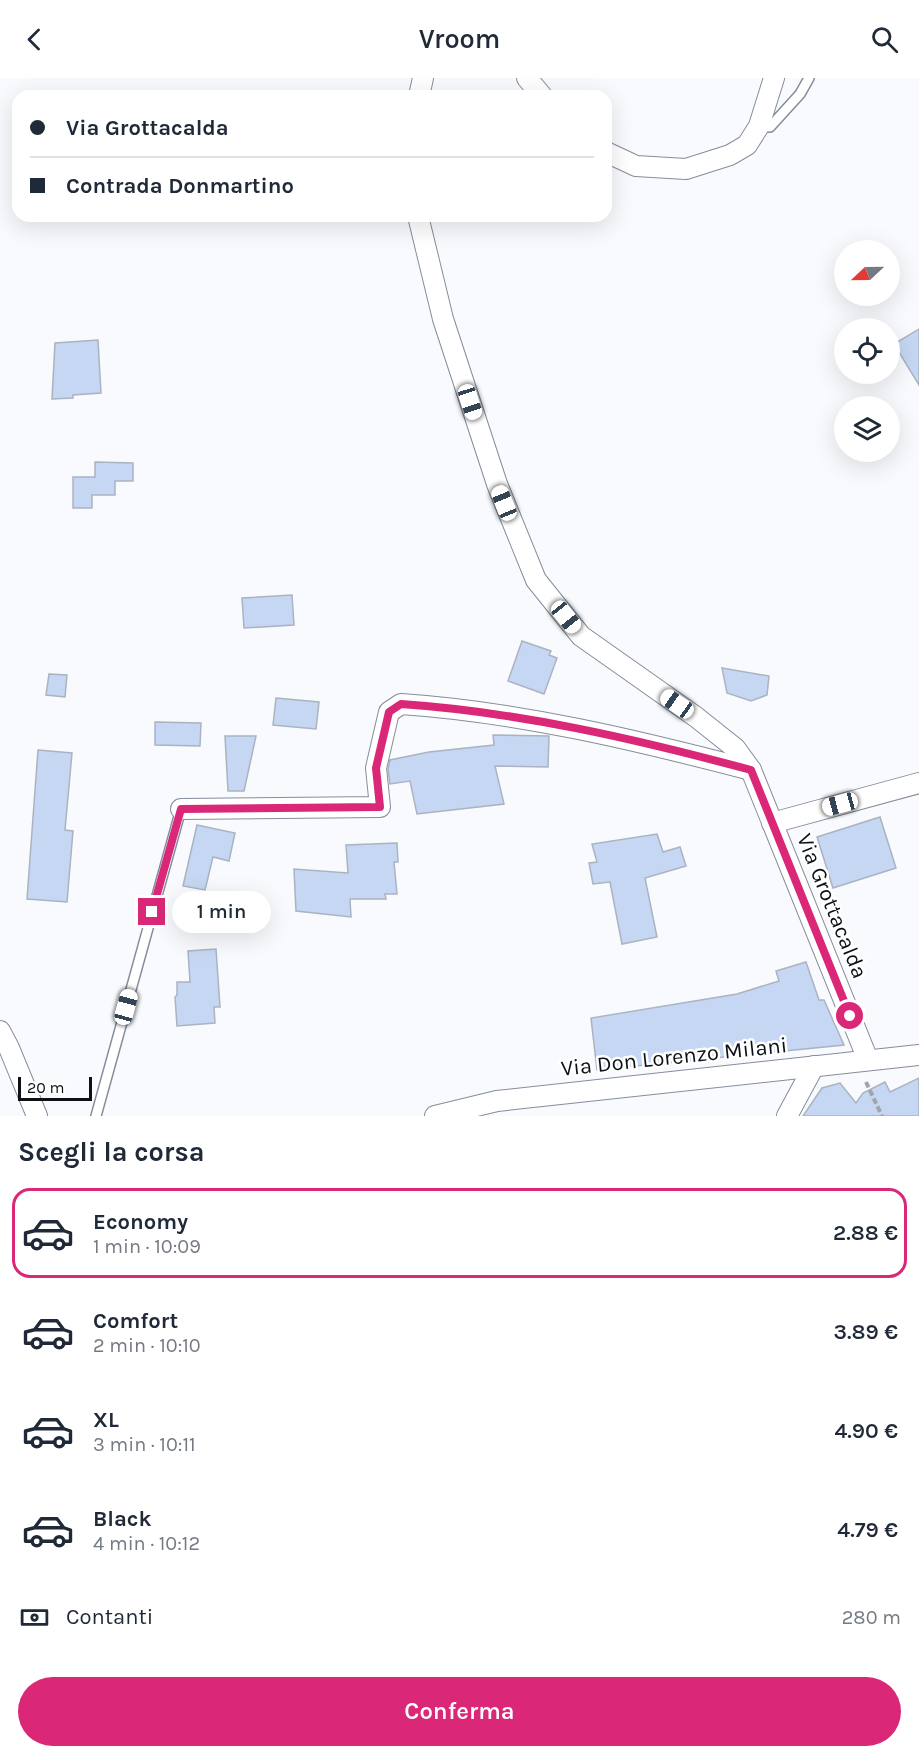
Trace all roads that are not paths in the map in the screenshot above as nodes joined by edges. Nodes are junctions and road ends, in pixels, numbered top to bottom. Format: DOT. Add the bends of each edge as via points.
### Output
graph roads {
  1 [pos="527,78"];
  2 [pos="774,78"];
  3 [pos="809,78"];
  4 [pos="537,90"];
  5 [pos="759,126"];
  6 [pos="612,155"];
  7 [pos="419,222"];
  8 [pos="751,770"];
  9 [pos="919,783"];
  10 [pos="181,809"];
  11 [pos="772,823"];
  12 [pos="0,1031"];
  13 [pos="919,1055"];
  14 [pos="865,1060"];
  15 [pos="814,1066"];
  16 [pos="37,1116"];
  17 [pos="96,1116"];
  18 [pos="435,1116"];
  19 [pos="787,1116"];
  1 -- 4 [label="street"];
  2 -- 5 [label="street"];
  3 -- 5 [label="lane" via="770,127"];
  5 -- 6 [label="street" via="747,145 730,155 686,169 636,166"];
  7 -- 8 [label="street, Via Grottacalda" via="443,320 496,484 536,580 581,636 696,717 735,748"];
  8 -- 10 [label="street" via="538,720 401,704 389,712 376,768 380,807"];
  8 -- 11 [label="street, Via Grottacalda"];
  9 -- 11 [label="street"];
  10 -- 17 [label="lane"];
  11 -- 14 [label="street, Via Grottacalda"];
  12 -- 16 [label="street"];
  13 -- 14 [label="street, Via Don Lorenzo Milani"];
  14 -- 15 [label="street, Via Don Lorenzo Milani"];
  15 -- 18 [label="street, Via Don Lorenzo Milani" via="498,1101"];
  15 -- 19 [label="street"];
}
